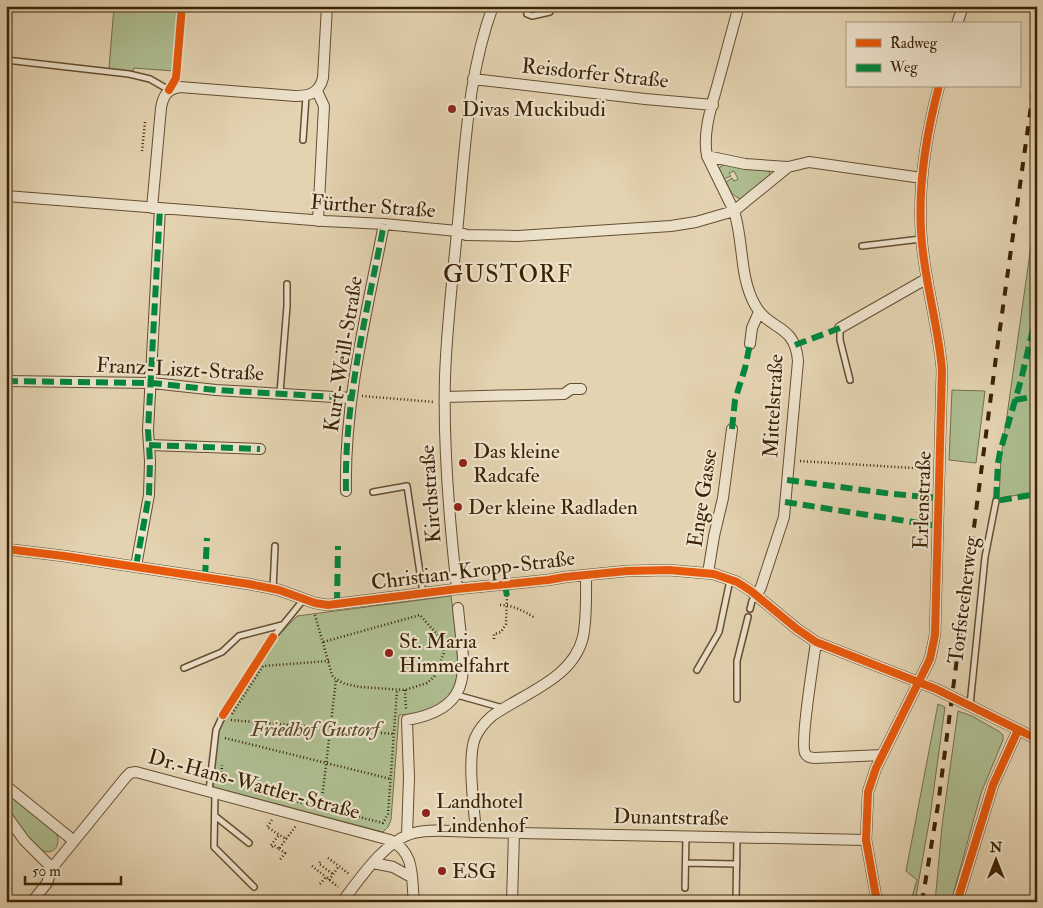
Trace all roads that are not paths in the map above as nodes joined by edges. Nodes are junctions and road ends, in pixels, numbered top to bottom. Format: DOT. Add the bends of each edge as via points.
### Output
graph roads {
  1 [pos="326,6"];
  2 [pos="493,6"];
  3 [pos="552,6"];
  4 [pos="739,6"];
  5 [pos="963,6"];
  6 [pos="527,14"];
  7 [pos="958,22"];
  8 [pos="6,60"];
  9 [pos="473,79"];
  10 [pos="939,88"];
  11 [pos="169,90"];
  12 [pos="318,91"];
  13 [pos="306,96"];
  14 [pos="713,104"];
  15 [pos="303,140"];
  16 [pos="707,156"];
  17 [pos="788,167"];
  18 [pos="922,178"];
  19 [pos="6,196"];
  20 [pos="156,208"];
  21 [pos="734,211"];
  22 [pos="318,221"];
  23 [pos="384,224"];
  24 [pos="457,230"];
  25 [pos="921,239"];
  26 [pos="862,246"];
  27 [pos="926,280"];
  28 [pos="287,284"];
  29 [pos="760,312"];
  30 [pos="840,328"];
  31 [pos="750,344"];
  32 [pos="850,380"];
  33 [pos="6,381"];
  34 [pos="152,383"];
  35 [pos="581,389"];
  36 [pos="280,394"];
  37 [pos="445,397"];
  38 [pos="351,398"];
  39 [pos="732,429"];
  40 [pos="149,444"];
  41 [pos="260,449"];
  42 [pos="346,491"];
  43 [pos="373,492"];
  44 [pos="996,501"];
  45 [pos="275,546"];
  46 [pos="6,550"];
  47 [pos="136,566"];
  48 [pos="708,573"];
  49 [pos="586,574"];
  50 [pos="730,579"];
  51 [pos="273,588"];
  52 [pos="457,588"];
  53 [pos="423,593"];
  54 [pos="757,594"];
  55 [pos="304,599"];
  56 [pos="458,608"];
  57 [pos="750,609"];
  58 [pos="748,618"];
  59 [pos="282,625"];
  60 [pos="273,637"];
  61 [pos="816,642"];
  62 [pos="184,668"];
  63 [pos="697,670"];
  64 [pos="919,682"];
  65 [pos="457,694"];
  66 [pos="737,699"];
  67 [pos="970,705"];
  68 [pos="503,708"];
  69 [pos="223,715"];
  70 [pos="1018,730"];
  71 [pos="1037,739"];
  72 [pos="882,756"];
  73 [pos="6,786"];
  74 [pos="214,793"];
  75 [pos="6,815"];
  76 [pos="215,816"];
  77 [pos="476,832"];
  78 [pos="514,833"];
  79 [pos="407,835"];
  80 [pos="686,836"];
  81 [pos="737,837"];
  82 [pos="866,840"];
  83 [pos="74,841"];
  84 [pos="248,843"];
  85 [pos="394,843"];
  86 [pos="373,863"];
  87 [pos="686,863"];
  88 [pos="737,864"];
  89 [pos="52,868"];
  90 [pos="411,877"];
  91 [pos="254,887"];
  92 [pos="685,888"];
  93 [pos="32,902"];
  94 [pos="342,902"];
  95 [pos="414,902"];
  96 [pos="512,902"];
  97 [pos="736,902"];
  98 [pos="877,902"];
  99 [pos="957,902"];
  1 -- 12 [label="street" via="323,78"];
  2 -- 9 [label="street, Kirchstraße"];
  3 -- 6 [label="lane" via="550,12"];
  4 -- 14 [label="street, Mittelstraße"];
  5 -- 7 [label="street"];
  8 -- 11 [label="lane" via="129,74 150,79"];
  9 -- 14 [label="street, Reisdorfer Straße"];
  9 -- 24 [label="street, Kirchstraße"];
  10 -- 18 [label="street, Erlenstraße"];
  11 -- 13 [label="street" via="186,88"];
  11 -- 20 [label="street" via="161,108"];
  12 -- 13 [label="street"];
  12 -- 22 [label="street" via="324,106"];
  13 -- 15 [label="lane"];
  14 -- 16 [label="street, Mittelstraße" via="706,139"];
  16 -- 17 [label="street" via="745,164"];
  16 -- 21 [label="street, Mittelstraße"];
  17 -- 18 [label="street" via="809,162"];
  17 -- 21 [label="street"];
  18 -- 25 [label="street, Erlenstraße"];
  19 -- 20 [label="street, Fürther Straße"];
  20 -- 22 [label="street, Fürther Straße"];
  20 -- 34 [label="street"];
  21 -- 24 [label="street, Fürther Straße" via="671,226 518,236 466,235"];
  21 -- 29 [label="street, Mittelstraße" via="746,282"];
  22 -- 23 [label="street, Fürther Straße"];
  23 -- 24 [label="street, Fürther Straße"];
  23 -- 38 [label="street, Kurt-Weill-Straße"];
  24 -- 37 [label="street, Kirchstraße"];
  25 -- 26 [label="lane"];
  25 -- 27 [label="street, Erlenstraße"];
  27 -- 30 [label="street"];
  27 -- 64 [label="street, Erlenstraße" via="941,358 942,393 935,635"];
  28 -- 36 [label="lane"];
  29 -- 31 [label="street" via="752,328"];
  29 -- 54 [label="street, Mittelstraße" via="791,337 798,361 782,524"];
  30 -- 32 [label="lane"];
  33 -- 34 [label="street, Franz-Liszt-Straße"];
  34 -- 36 [label="street, Franz-Liszt-Straße"];
  34 -- 40 [label="street"];
  35 -- 37 [label="street" via="571,389 564,394"];
  36 -- 38 [label="street, Franz-Liszt-Straße"];
  37 -- 52 [label="street, Kirchstraße" via="447,488"];
  38 -- 42 [label="street, Kurt-Weill-Straße"];
  39 -- 48 [label="street, Enge Gasse"];
  40 -- 41 [label="street"];
  40 -- 47 [label="street" via="149,495"];
  43 -- 53 [label="lane" via="407,486"];
  44 -- 67 [label="lane, Torfstecherweg" via="985,556"];
  45 -- 51 [label="lane"];
  46 -- 47 [label="street, Christian-Kropp-Straße"];
  47 -- 51 [label="street, Christian-Kropp-Straße"];
  48 -- 49 [label="street, Christian-Kropp-Straße" via="646,570"];
  48 -- 50 [label="street, Christian-Kropp-Straße"];
  49 -- 52 [label="street, Christian-Kropp-Straße"];
  49 -- 68 [label="street" via="586,609 581,642 570,662 552,679"];
  50 -- 54 [label="street, Christian-Kropp-Straße"];
  50 -- 63 [label="lane" via="720,632"];
  51 -- 55 [label="street, Christian-Kropp-Straße"];
  52 -- 53 [label="street, Christian-Kropp-Straße"];
  53 -- 55 [label="street, Christian-Kropp-Straße" via="328,605"];
  54 -- 57 [label="lane"];
  54 -- 61 [label="street, Christian-Kropp-Straße"];
  55 -- 59 [label="lane"];
  56 -- 65 [label="street" via="462,666"];
  58 -- 66 [label="lane" via="737,661"];
  59 -- 60 [label="lane"];
  59 -- 62 [label="lane" via="239,636 222,652"];
  61 -- 64 [label="street, Christian-Kropp-Straße"];
  61 -- 72 [label="street" via="806,718 805,754 810,758"];
  64 -- 67 [label="street, Torfstecherweg"];
  64 -- 72 [label="street, Erlenstraße"];
  65 -- 68 [label="lane"];
  65 -- 79 [label="street" via="436,713 407,720"];
  67 -- 70 [label="street, Torfstecherweg"];
  68 -- 77 [label="street" via="484,723 473,746"];
  69 -- 74 [label="lane" via="216,730"];
  70 -- 71 [label="street, Torfstecherweg"];
  70 -- 99 [label="street" via="993,785"];
  72 -- 82 [label="street, Erlenstraße" via="868,792"];
  73 -- 83 [label="street"];
  74 -- 76 [label="lane"];
  74 -- 83 [label="street, Dr.-Hans-Wattler-Straße" via="132,773 126,776"];
  74 -- 85 [label="street, Dr.-Hans-Wattler-Straße"];
  75 -- 89 [label="street" via="24,840"];
  76 -- 84 [label="lane"];
  76 -- 91 [label="lane" via="214,847"];
  77 -- 78 [label="street, Dunantstraße"];
  77 -- 79 [label="street, Dunantstraße"];
  78 -- 80 [label="street, Dunantstraße"];
  78 -- 96 [label="street"];
  79 -- 85 [label="street"];
  80 -- 81 [label="street, Dunantstraße"];
  80 -- 87 [label="lane"];
  81 -- 82 [label="street, Dunantstraße"];
  81 -- 88 [label="lane"];
  82 -- 98 [label="street, Erlenstraße"];
  83 -- 89 [label="street, Dr.-Hans-Wattler-Straße"];
  85 -- 86 [label="street"];
  85 -- 90 [label="street" via="408,856"];
  86 -- 90 [label="street" via="393,867"];
  86 -- 94 [label="street"];
  87 -- 88 [label="lane"];
  87 -- 92 [label="lane"];
  88 -- 97 [label="lane"];
  89 -- 93 [label="street, Dr.-Hans-Wattler-Straße" via="47,882"];
  90 -- 95 [label="street"];
}
